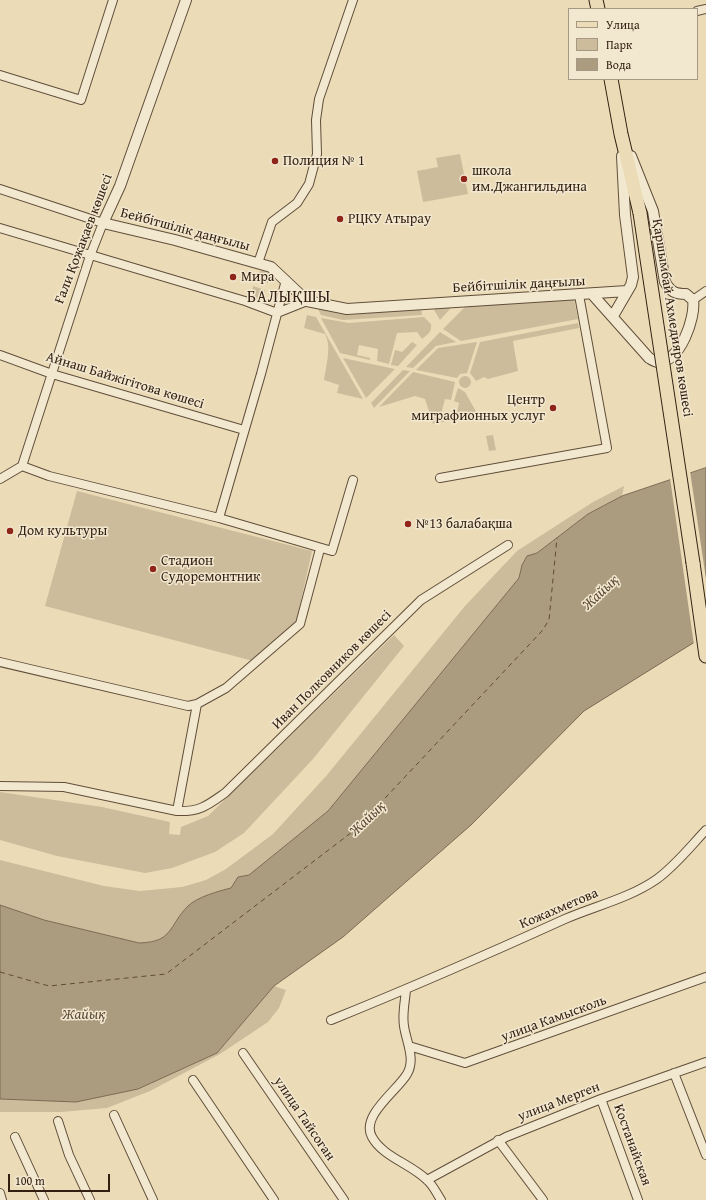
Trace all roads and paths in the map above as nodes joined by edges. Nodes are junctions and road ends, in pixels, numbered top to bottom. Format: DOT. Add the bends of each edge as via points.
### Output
graph roads {
  1 [pos="113,0"];
  2 [pos="186,0"];
  3 [pos="353,0"];
  4 [pos="0,75"];
  5 [pos="611,80"];
  6 [pos="621,134"];
  7 [pos="0,189"];
  8 [pos="103,223"];
  9 [pos="0,228"];
  10 [pos="90,256"];
  11 [pos="258,263"];
  12 [pos="286,280"];
  13 [pos="627,291"];
  14 [pos="706,291"];
  15 [pos="592,294"];
  16 [pos="580,295"];
  17 [pos="693,300"];
  18 [pos="307,301"];
  19 [pos="277,313"];
  20 [pos="613,316"];
  21 [pos="0,355"];
  22 [pos="52,374"];
  23 [pos="244,430"];
  24 [pos="22,466"];
  25 [pos="440,478"];
  26 [pos="0,479"];
  27 [pos="353,480"];
  28 [pos="219,518"];
  29 [pos="508,545"];
  30 [pos="320,549"];
  31 [pos="706,656"];
  32 [pos="0,662"];
  33 [pos="197,704"];
  34 [pos="0,786"];
  35 [pos="177,811"];
  36 [pos="706,830"];
  37 [pos="706,977"];
  38 [pos="406,990"];
  39 [pos="332,1020"];
  40 [pos="409,1046"];
  41 [pos="243,1053"];
  42 [pos="706,1062"];
  43 [pos="674,1074"];
  44 [pos="192,1080"];
  45 [pos="602,1099"];
  46 [pos="114,1115"];
  47 [pos="58,1121"];
  48 [pos="15,1138"];
  49 [pos="498,1140"];
  50 [pos="706,1155"];
  51 [pos="427,1180"];
  52 [pos="0,1193"];
  53 [pos="2,1200"];
  54 [pos="44,1200"];
  55 [pos="90,1200"];
  56 [pos="152,1200"];
  57 [pos="274,1200"];
  58 [pos="344,1200"];
  59 [pos="441,1200"];
  60 [pos="543,1200"];
  61 [pos="638,1200"];
  1 -- 4 [label="street" via="81,100"];
  2 -- 8 [label="street, Ғали Қожақаев көшесі" via="120,186"];
  3 -- 11 [label="street" via="319,99 316,120 317,154 309,184 297,202 272,222"];
  5 -- 6 [label="main road, Қаршымбай Ахмедияров көшесі"];
  6 -- 13 [label="street" via="624,202 633,277"];
  6 -- 17 [label="street" via="653,211 665,282 670,291 686,294"];
  6 -- 31 [label="main road, Қаршымбай Ахмедияров көшесі, bridge" via="640,213"];
  7 -- 8 [label="street, Бейбітшілік даңғылы"];
  8 -- 10 [label="street, Ғали Қожақаев көшесі"];
  8 -- 11 [label="street, Бейбітшілік даңғылы"];
  9 -- 10 [label="street"];
  10 -- 19 [label="street" via="245,301"];
  10 -- 22 [label="street, Ғали Қожақаев көшесі"];
  11 -- 12 [label="street, Бейбітшілік даңғылы" via="271,267"];
  12 -- 18 [label="street, Бейбітшілік даңғылы"];
  12 -- 19 [label="street"];
  13 -- 15 [label="street"];
  13 -- 20 [label="street"];
  14 -- 17 [label="street"];
  15 -- 16 [label="street, Бейбітшілік даңғылы"];
  15 -- 20 [label="street, Бейбітшілік даңғылы"];
  16 -- 18 [label="street, Бейбітшілік даңғылы" via="346,309"];
  16 -- 25 [label="street" via="607,448"];
  17 -- 20 [label="street, Бейбітшілік даңғылы" via="694,308 677,353 657,362 649,358"];
  18 -- 19 [label="street"];
  19 -- 23 [label="street"];
  21 -- 22 [label="street, Айнаш Байжігітова көшесі"];
  22 -- 23 [label="street, Айнаш Байжігітова көшесі"];
  22 -- 24 [label="street, Ғали Қожақаев көшесі"];
  23 -- 28 [label="street"];
  24 -- 26 [label="street"];
  24 -- 28 [label="street" via="48,476"];
  27 -- 30 [label="street" via="332,551"];
  28 -- 30 [label="street"];
  29 -- 35 [label="street, Иван Полковников көшесі" via="421,600 225,793 205,807 192,812"];
  30 -- 33 [label="street" via="300,624 226,688"];
  32 -- 33 [label="street" via="188,706"];
  33 -- 35 [label="street"];
  34 -- 35 [label="street, Иван Полковников көшесі" via="64,787"];
  36 -- 38 [label="street, Кожахметова" via="670,869 638,890"];
  37 -- 40 [label="street, улица Камысколь" via="465,1063"];
  38 -- 39 [label="street, Кожахметова"];
  38 -- 40 [label="street" via="403,1010"];
  40 -- 51 [label="street" via="408,1073 372,1116 369,1128 378,1145"];
  41 -- 58 [label="street, улица Тайсоган"];
  42 -- 43 [label="street, улица Мерген"];
  43 -- 45 [label="street, улица Мерген"];
  43 -- 50 [label="street"];
  44 -- 57 [label="street"];
  45 -- 49 [label="street, улица Мерген"];
  45 -- 61 [label="street, Костанайская"];
  46 -- 56 [label="street"];
  47 -- 55 [label="street" via="69,1155"];
  48 -- 54 [label="street"];
  49 -- 51 [label="street, улица Мерген"];
  49 -- 60 [label="street"];
  51 -- 59 [label="street"];
  52 -- 53 [label="street"];
}
